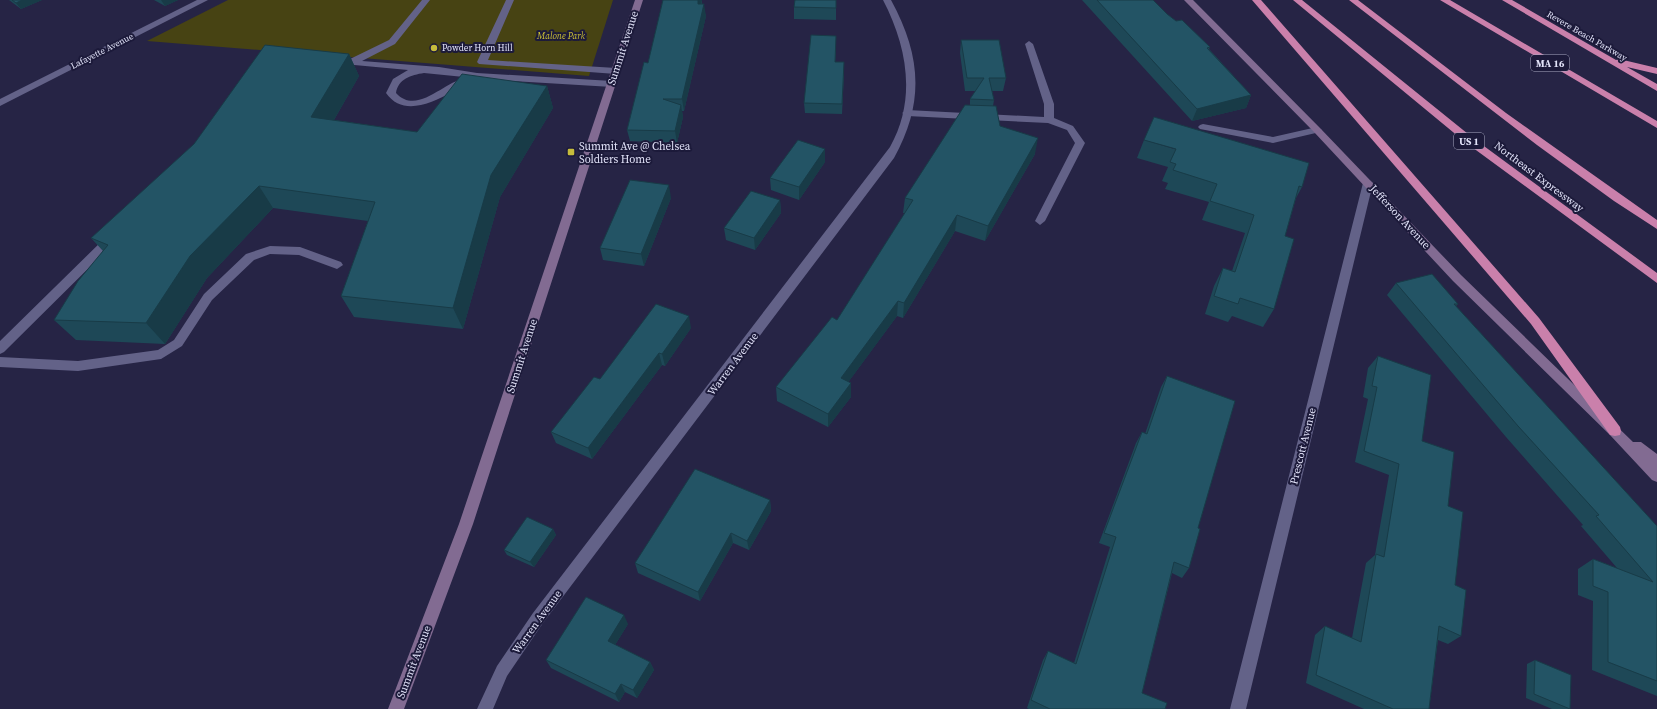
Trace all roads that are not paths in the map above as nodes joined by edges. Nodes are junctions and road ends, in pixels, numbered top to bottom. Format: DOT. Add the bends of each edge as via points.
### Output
graph roads {
  1 [pos="204,0"];
  2 [pos="426,0"];
  3 [pos="510,0"];
  4 [pos="639,0"];
  5 [pos="887,0"];
  6 [pos="1188,0"];
  7 [pos="1256,0"];
  8 [pos="1296,0"];
  9 [pos="1353,0"];
  10 [pos="1444,0"];
  11 [pos="1506,0"];
  12 [pos="1029,44"];
  13 [pos="1597,54"];
  14 [pos="323,59"];
  15 [pos="350,62"];
  16 [pos="426,69"];
  17 [pos="616,70"];
  18 [pos="1657,71"];
  19 [pos="476,76"];
  20 [pos="612,84"];
  21 [pos="1657,88"];
  22 [pos="0,103"];
  23 [pos="907,113"];
  24 [pos="1049,120"];
  25 [pos="1657,125"];
  26 [pos="1203,127"];
  27 [pos="1317,130"];
  28 [pos="1368,183"];
  29 [pos="1040,221"];
  30 [pos="1657,225"];
  31 [pos="119,231"];
  32 [pos="337,265"];
  33 [pos="1652,276"];
  34 [pos="0,349"];
  35 [pos="0,362"];
  36 [pos="1615,431"];
  37 [pos="1657,461"];
  38 [pos="1657,476"];
  39 [pos="396,709"];
  40 [pos="485,709"];
  41 [pos="1238,709"];
  1 -- 22 [label="street, Lafayette Avenue"];
  2 -- 15 [label="street" via="392,42"];
  3 -- 17 [label="street" via="482,62"];
  4 -- 17 [label="street, Summit Avenue"];
  5 -- 23 [label="street, Warren Avenue" via="906,39 911,69"];
  6 -- 27 [label="street, Jefferson Avenue"];
  7 -- 36 [label="highway" via="1535,321"];
  8 -- 33 [label="highway, Northeast Expressway / US 1" via="1469,140"];
  9 -- 30 [label="highway" via="1522,130"];
  10 -- 25 [label="highway, MA 16"];
  11 -- 13 [label="highway, Revere Beach Parkway / MA 16"];
  12 -- 24 [label="street" via="1049,104"];
  13 -- 18 [label="highway"];
  13 -- 21 [label="highway, Revere Beach Parkway / MA 16"];
  14 -- 15 [label="street"];
  15 -- 16 [label="street"];
  16 -- 19 [label="street"];
  16 -- 19 [label="street" via="400,77 391,87 394,98 406,103 424,102"];
  17 -- 20 [label="street, Summit Avenue"];
  19 -- 20 [label="street"];
  20 -- 39 [label="street, Summit Avenue" via="466,524"];
  23 -- 24 [label="street"];
  23 -- 40 [label="street, Warren Avenue" via="904,129 889,158 538,618 502,671"];
  24 -- 29 [label="street" via="1070,128 1080,143"];
  26 -- 27 [label="street" via="1273,140"];
  27 -- 28 [label="street, Jefferson Avenue"];
  28 -- 36 [label="street, Jefferson Avenue" via="1457,278"];
  28 -- 41 [label="street, Prescott Avenue"];
  31 -- 34 [label="street"];
  32 -- 35 [label="street" via="300,251 270,250 250,257 208,297 178,343 161,354 78,366"];
  36 -- 37 [label="street, Jefferson Avenue"];
  36 -- 38 [label="street, Jefferson Avenue"];
}
